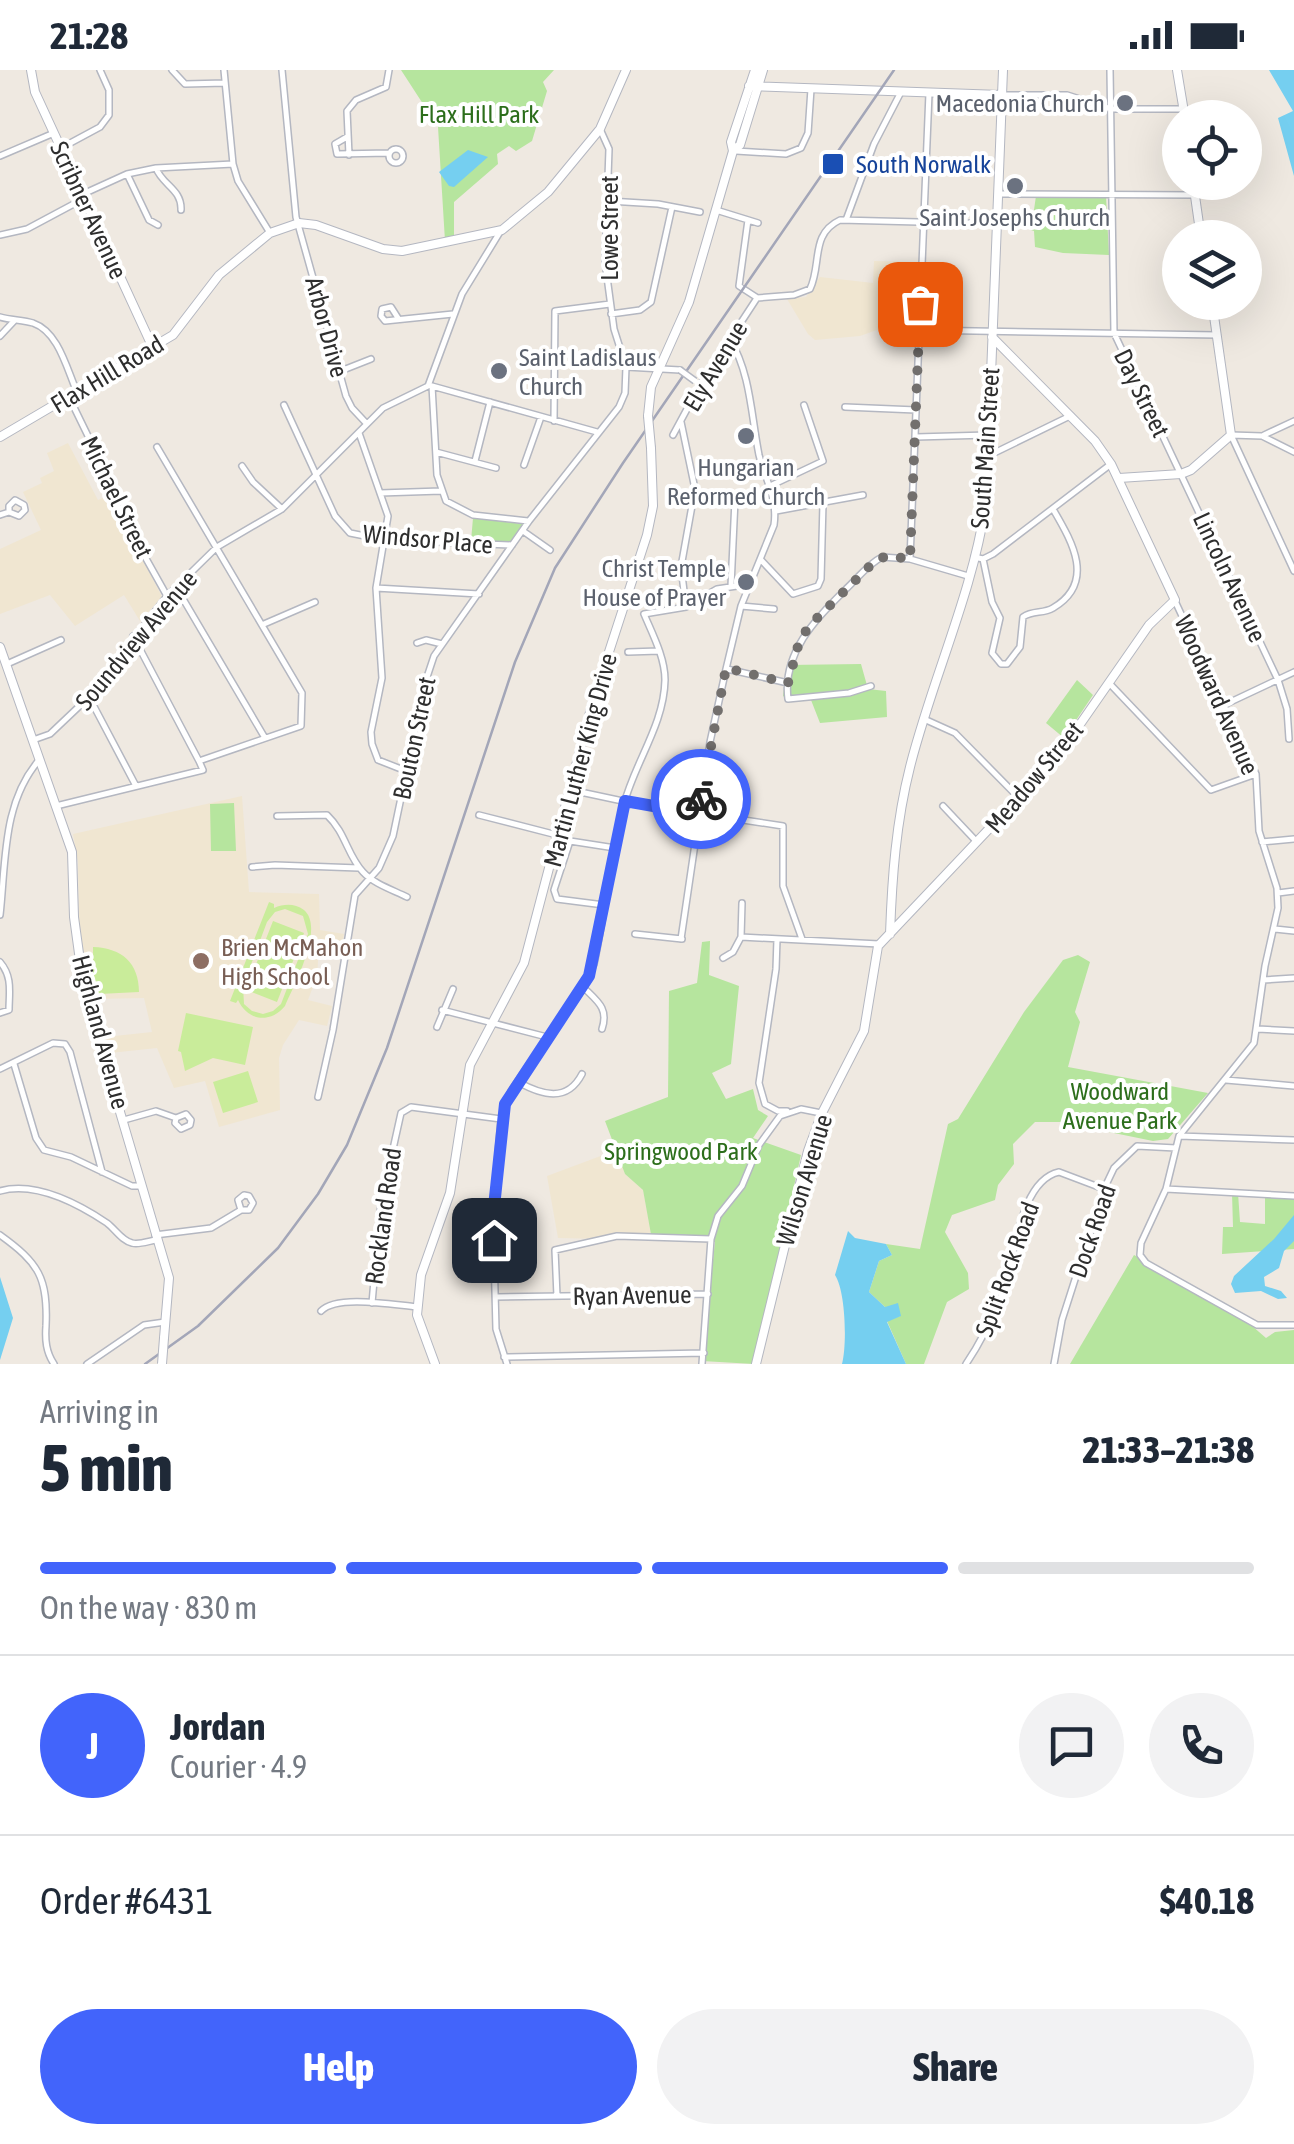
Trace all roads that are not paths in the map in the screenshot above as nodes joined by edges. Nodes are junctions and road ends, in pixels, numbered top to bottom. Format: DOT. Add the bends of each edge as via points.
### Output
graph roads {
  1 [pos="31,70"];
  2 [pos="100,70"];
  3 [pos="172,70"];
  4 [pos="224,70"];
  5 [pos="282,70"];
  6 [pos="390,70"];
  7 [pos="626,70"];
  8 [pos="756,70"];
  9 [pos="764,70"];
  10 [pos="1003,70"];
  11 [pos="1110,70"];
  12 [pos="1177,70"];
  13 [pos="225,83"];
  14 [pos="753,86"];
  15 [pos="811,89"];
  16 [pos="901,92"];
  17 [pos="929,93"];
  18 [pos="1001,94"];
  19 [pos="1182,100"];
  20 [pos="1111,108"];
  21 [pos="1162,111"];
  22 [pos="600,129"];
  23 [pos="54,134"];
  24 [pos="347,137"];
  25 [pos="61,148"];
  26 [pos="733,150"];
  27 [pos="390,154"];
  28 [pos="349,155"];
  29 [pos="0,156"];
  30 [pos="233,164"];
  31 [pos="156,168"];
  32 [pos="127,174"];
  33 [pos="998,194"];
  34 [pos="1112,194"];
  35 [pos="1162,195"];
  36 [pos="84,196"];
  37 [pos="608,201"];
  38 [pos="672,206"];
  39 [pos="180,210"];
  40 [pos="716,210"];
  41 [pos="700,212"];
  42 [pos="748,220"];
  43 [pos="846,220"];
  44 [pos="924,222"];
  45 [pos="758,223"];
  46 [pos="298,224"];
  47 [pos="996,224"];
  48 [pos="158,225"];
  49 [pos="502,230"];
  50 [pos="270,233"];
  51 [pos="0,235"];
  52 [pos="756,298"];
  53 [pos="610,304"];
  54 [pos="453,314"];
  55 [pos="612,314"];
  56 [pos="0,317"];
  57 [pos="398,318"];
  58 [pos="16,320"];
  59 [pos="1215,320"];
  60 [pos="918,330"];
  61 [pos="1114,333"];
  62 [pos="992,334"];
  63 [pos="1217,334"];
  64 [pos="0,336"];
  65 [pos="730,339"];
  66 [pos="153,348"];
  67 [pos="372,358"];
  68 [pos="626,367"];
  69 [pos="658,368"];
  70 [pos="338,372"];
  71 [pos="698,383"];
  72 [pos="430,386"];
  73 [pos="73,395"];
  74 [pos="490,402"];
  75 [pos="284,405"];
  76 [pos="804,405"];
  77 [pos="845,407"];
  78 [pos="916,410"];
  79 [pos="1070,416"];
  80 [pos="540,417"];
  81 [pos="554,421"];
  82 [pos="1294,421"];
  83 [pos="681,422"];
  84 [pos="367,424"];
  85 [pos="359,432"];
  86 [pos="597,432"];
  87 [pos="674,435"];
  88 [pos="988,435"];
  89 [pos="1231,435"];
  90 [pos="1262,436"];
  91 [pos="0,437"];
  92 [pos="915,437"];
  93 [pos="157,447"];
  94 [pos="435,452"];
  95 [pos="1294,452"];
  96 [pos="988,456"];
  97 [pos="475,462"];
  98 [pos="1111,464"];
  99 [pos="524,465"];
  100 [pos="242,466"];
  101 [pos="496,468"];
  102 [pos="1181,474"];
  103 [pos="319,475"];
  104 [pos="1119,478"];
  105 [pos="770,486"];
  106 [pos="441,491"];
  107 [pos="380,492"];
  108 [pos="863,495"];
  109 [pos="734,500"];
  110 [pos="823,503"];
  111 [pos="282,509"];
  112 [pos="1052,509"];
  113 [pos="776,511"];
  114 [pos="9,512"];
  115 [pos="0,515"];
  116 [pos="530,522"];
  117 [pos="522,531"];
  118 [pos="385,540"];
  119 [pos="512,545"];
  120 [pos="217,547"];
  121 [pos="550,550"];
  122 [pos="978,558"];
  123 [pos="910,559"];
  124 [pos="760,560"];
  125 [pos="1294,571"];
  126 [pos="968,576"];
  127 [pos="750,584"];
  128 [pos="731,586"];
  129 [pos="176,587"];
  130 [pos="376,588"];
  131 [pos="479,594"];
  132 [pos="167,596"];
  133 [pos="1174,600"];
  134 [pos="315,602"];
  135 [pos="741,606"];
  136 [pos="686,607"];
  137 [pos="774,609"];
  138 [pos="264,624"];
  139 [pos="133,636"];
  140 [pos="61,640"];
  141 [pos="417,643"];
  142 [pos="442,644"];
  143 [pos="0,647"];
  144 [pos="659,651"];
  145 [pos="628,652"];
  146 [pos="6,664"];
  147 [pos="726,668"];
  148 [pos="1294,672"];
  149 [pos="1278,680"];
  150 [pos="788,683"];
  151 [pos="1108,683"];
  152 [pos="871,686"];
  153 [pos="89,697"];
  154 [pos="1224,706"];
  155 [pos="923,718"];
  156 [pos="265,738"];
  157 [pos="33,740"];
  158 [pos="1289,740"];
  159 [pos="40,760"];
  160 [pos="198,761"];
  161 [pos="406,771"];
  162 [pos="1256,774"];
  163 [pos="136,786"];
  164 [pos="571,790"];
  165 [pos="1020,799"];
  166 [pos="625,801"];
  167 [pos="56,806"];
  168 [pos="943,806"];
  169 [pos="699,814"];
  170 [pos="479,815"];
  171 [pos="277,816"];
  172 [pos="560,835"];
  173 [pos="1294,838"];
  174 [pos="1262,842"];
  175 [pos="978,843"];
  176 [pos="615,848"];
  177 [pos="252,867"];
  178 [pos="359,868"];
  179 [pos="369,879"];
  180 [pos="1294,892"];
  181 [pos="1278,893"];
  182 [pos="407,897"];
  183 [pos="742,902"];
  184 [pos="604,905"];
  185 [pos="0,915"];
  186 [pos="1275,929"];
  187 [pos="1294,931"];
  188 [pos="635,934"];
  189 [pos="890,934"];
  190 [pos="740,937"];
  191 [pos="777,938"];
  192 [pos="802,939"];
  193 [pos="880,944"];
  194 [pos="723,958"];
  195 [pos="0,962"];
  196 [pos="1294,978"];
  197 [pos="1263,980"];
  198 [pos="583,987"];
  199 [pos="453,988"];
  200 [pos="4,1000"];
  201 [pos="442,1010"];
  202 [pos="0,1013"];
  203 [pos="491,1022"];
  204 [pos="436,1028"];
  205 [pos="602,1028"];
  206 [pos="1258,1029"];
  207 [pos="1294,1031"];
  208 [pos="547,1037"];
  209 [pos="13,1062"];
  210 [pos="0,1069"];
  211 [pos="582,1074"];
  212 [pos="1226,1080"];
  213 [pos="518,1082"];
  214 [pos="1294,1086"];
  215 [pos="318,1097"];
  216 [pos="789,1111"];
  217 [pos="822,1113"];
  218 [pos="462,1115"];
  219 [pos="176,1118"];
  220 [pos="501,1119"];
  221 [pos="124,1120"];
  222 [pos="1179,1136"];
  223 [pos="1294,1140"];
  224 [pos="1176,1148"];
  225 [pos="102,1172"];
  226 [pos="141,1186"];
  227 [pos="1104,1189"];
  228 [pos="1166,1189"];
  229 [pos="0,1192"];
  230 [pos="1294,1196"];
  231 [pos="242,1210"];
  232 [pos="460,1213"];
  233 [pos="493,1216"];
  234 [pos="0,1235"];
  235 [pos="156,1238"];
  236 [pos="710,1239"];
  237 [pos="708,1294"];
  238 [pos="557,1296"];
  239 [pos="496,1297"];
  240 [pos="372,1303"];
  241 [pos="416,1307"];
  242 [pos="321,1311"];
  243 [pos="165,1322"];
  244 [pos="1294,1325"];
  245 [pos="704,1353"];
  246 [pos="505,1360"];
  247 [pos="54,1364"];
  248 [pos="87,1364"];
  249 [pos="162,1364"];
  250 [pos="435,1364"];
  251 [pos="702,1364"];
  252 [pos="756,1364"];
  253 [pos="966,1364"];
  254 [pos="1054,1364"];
  1 -- 23 [label="main road, Scribner Avenue"];
  2 -- 25 [label="street" via="112,104 109,115"];
  3 -- 13 [label="street" via="186,84"];
  4 -- 13 [label="street"];
  5 -- 46 [label="street, Arbor Drive"];
  6 -- 24 [label="street" via="382,90 350,106"];
  7 -- 22 [label="main road"];
  8 -- 14 [label="main road, Martin Luther King Drive"];
  9 -- 14 [label="main road, Martin Luther King Drive"];
  10 -- 18 [label="main road, South Main Street"];
  11 -- 20 [label="street, Day Street"];
  12 -- 19 [label="main road"];
  13 -- 30 [label="street"];
  14 -- 15 [label="main road"];
  14 -- 26 [label="main road, Martin Luther King Drive"];
  15 -- 16 [label="main road"];
  15 -- 26 [label="street" via="801,148 786,154"];
  16 -- 17 [label="main road"];
  16 -- 43 [label="street"];
  17 -- 18 [label="main road"];
  17 -- 44 [label="street"];
  18 -- 20 [label="street" via="1067,95"];
  18 -- 33 [label="main road, South Main Street"];
  20 -- 21 [label="street"];
  20 -- 34 [label="street, Day Street"];
  22 -- 37 [label="street, Lowe Street" via="609,148"];
  22 -- 49 [label="main road" via="548,192"];
  23 -- 25 [label="main road, Scribner Avenue"];
  23 -- 29 [label="street"];
  24 -- 28 [label="street"];
  24 -- 28 [label="street" via="333,148"];
  25 -- 36 [label="main road, Scribner Avenue"];
  26 -- 40 [label="main road, Martin Luther King Drive"];
  27 -- 28 [label="street"];
  30 -- 31 [label="street"];
  30 -- 50 [label="street"];
  31 -- 32 [label="street"];
  31 -- 39 [label="street" via="176,191"];
  32 -- 36 [label="street"];
  32 -- 48 [label="street" via="149,220"];
  33 -- 34 [label="street"];
  33 -- 47 [label="main road, South Main Street"];
  34 -- 35 [label="street"];
  34 -- 61 [label="street, Day Street"];
  36 -- 51 [label="street" via="27,229"];
  36 -- 66 [label="main road, Scribner Avenue"];
  37 -- 38 [label="street"];
  37 -- 53 [label="street, Lowe Street"];
  38 -- 41 [label="street"];
  38 -- 55 [label="street" via="651,302"];
  40 -- 42 [label="street"];
  40 -- 69 [label="main road, Martin Luther King Drive" via="689,302"];
  42 -- 45 [label="street"];
  42 -- 52 [label="street" via="739,286"];
  43 -- 44 [label="street"];
  43 -- 52 [label="street" via="820,237 810,289"];
  44 -- 47 [label="street"];
  44 -- 60 [label="street"];
  46 -- 49 [label="main road" via="402,251"];
  46 -- 50 [label="main road, Flax Hill Road"];
  46 -- 70 [label="street, Arbor Drive"];
  47 -- 62 [label="main road, South Main Street"];
  49 -- 54 [label="street"];
  50 -- 66 [label="main road, Flax Hill Road" via="219,275 177,332"];
  52 -- 65 [label="street, Ely Avenue"];
  53 -- 55 [label="street, Lowe Street"];
  53 -- 81 [label="street" via="555,311"];
  54 -- 57 [label="street"];
  54 -- 72 [label="street"];
  55 -- 68 [label="street, Lowe Street"];
  56 -- 58 [label="street"];
  58 -- 64 [label="street"];
  58 -- 73 [label="street, Michael Street" via="50,334"];
  59 -- 63 [label="main road"];
  60 -- 62 [label="street"];
  60 -- 78 [label="street"];
  61 -- 62 [label="street"];
  61 -- 63 [label="street"];
  61 -- 102 [label="street, Day Street"];
  62 -- 79 [label="main road, Woodward Avenue"];
  62 -- 88 [label="main road, South Main Street"];
  63 -- 89 [label="main road"];
  65 -- 71 [label="street, Ely Avenue"];
  65 -- 105 [label="street" via="749,386"];
  66 -- 73 [label="main road, Flax Hill Road"];
  67 -- 70 [label="street"];
  68 -- 69 [label="street"];
  68 -- 86 [label="street, Bouton Street" via="623,400"];
  69 -- 71 [label="street, bridge" via="680,370"];
  69 -- 164 [label="main road, Martin Luther King Drive, bridge" via="648,416 653,506"];
  70 -- 84 [label="street, Arbor Drive" via="352,408"];
  71 -- 83 [label="street, Ely Avenue"];
  72 -- 74 [label="street"];
  72 -- 84 [label="street, Soundview Avenue" via="392,403"];
  72 -- 94 [label="street"];
  73 -- 91 [label="main road, Flax Hill Road"];
  73 -- 132 [label="street, Michael Street" via="121,514"];
  74 -- 80 [label="street"];
  74 -- 97 [label="street"];
  75 -- 103 [label="street, Windsor Place"];
  76 -- 105 [label="street" via="823,461"];
  77 -- 78 [label="street"];
  78 -- 92 [label="street"];
  79 -- 96 [label="street"];
  79 -- 98 [label="main road, Woodward Avenue"];
  80 -- 81 [label="street"];
  80 -- 99 [label="street"];
  81 -- 86 [label="street"];
  82 -- 90 [label="street"];
  83 -- 87 [label="street, Ely Avenue"];
  83 -- 136 [label="street" via="694,489 681,568"];
  84 -- 85 [label="street, Soundview Avenue"];
  85 -- 103 [label="street, Soundview Avenue"];
  85 -- 107 [label="street"];
  86 -- 116 [label="street, Bouton Street"];
  88 -- 92 [label="street"];
  88 -- 96 [label="main road, South Main Street"];
  89 -- 90 [label="street"];
  89 -- 102 [label="main road"];
  89 -- 125 [label="street"];
  90 -- 95 [label="street"];
  92 -- 123 [label="street"];
  93 -- 120 [label="street"];
  94 -- 97 [label="street"];
  94 -- 106 [label="street"];
  96 -- 122 [label="main road, South Main Street"];
  97 -- 101 [label="street"];
  98 -- 104 [label="main road, Woodward Avenue"];
  98 -- 112 [label="street"];
  100 -- 111 [label="street"];
  102 -- 104 [label="main road"];
  102 -- 149 [label="street, Lincoln Avenue"];
  103 -- 111 [label="street, Soundview Avenue"];
  103 -- 118 [label="street, Windsor Place" via="342,527"];
  104 -- 133 [label="main road, Woodward Avenue"];
  105 -- 113 [label="street"];
  106 -- 107 [label="street"];
  106 -- 116 [label="street" via="473,515"];
  107 -- 118 [label="street" via="388,516"];
  108 -- 110 [label="street"];
  109 -- 128 [label="street"];
  110 -- 113 [label="street"];
  110 -- 124 [label="street" via="818,586 793,594"];
  111 -- 120 [label="street, Soundview Avenue"];
  112 -- 122 [label="street"];
  112 -- 122 [label="street" via="1077,554 1072,587 1053,608 1023,617 1020,647 1007,664 992,653 1000,618"];
  113 -- 124 [label="street"];
  114 -- 115 [label="street"];
  116 -- 117 [label="street, Bouton Street"];
  117 -- 119 [label="street, Bouton Street"];
  117 -- 121 [label="street"];
  118 -- 119 [label="street, Windsor Place"];
  118 -- 130 [label="street"];
  119 -- 131 [label="street, Bouton Street"];
  120 -- 129 [label="street, Soundview Avenue"];
  120 -- 138 [label="street"];
  122 -- 126 [label="main road, South Main Street"];
  123 -- 126 [label="street"];
  123 -- 150 [label="street" via="876,560 808,627"];
  124 -- 127 [label="street"];
  126 -- 155 [label="main road, South Main Street"];
  127 -- 128 [label="street"];
  127 -- 135 [label="street"];
  128 -- 136 [label="street"];
  129 -- 132 [label="street, Soundview Avenue"];
  129 -- 156 [label="street"];
  130 -- 131 [label="street"];
  130 -- 161 [label="street" via="382,678 372,744 378,760"];
  131 -- 142 [label="street, Bouton Street"];
  132 -- 139 [label="street, Soundview Avenue"];
  133 -- 151 [label="main road, Meadow Street"];
  133 -- 154 [label="street, Woodward Avenue"];
  134 -- 138 [label="street"];
  135 -- 137 [label="street"];
  135 -- 147 [label="street"];
  136 -- 144 [label="street" via="644,614"];
  138 -- 156 [label="street" via="301,688 301,726"];
  139 -- 153 [label="street, Soundview Avenue"];
  139 -- 160 [label="street"];
  140 -- 146 [label="street"];
  141 -- 142 [label="street"];
  142 -- 161 [label="street, Bouton Street" via="429,667"];
  143 -- 146 [label="main road, Highland Avenue"];
  144 -- 145 [label="street"];
  144 -- 166 [label="street" via="665,674 661,713"];
  146 -- 157 [label="main road, Highland Avenue"];
  147 -- 150 [label="street"];
  147 -- 169 [label="street"];
  148 -- 149 [label="street"];
  149 -- 154 [label="street"];
  149 -- 158 [label="street, Lincoln Avenue"];
  150 -- 152 [label="street" via="791,700"];
  151 -- 162 [label="street" via="1211,790"];
  151 -- 165 [label="main road, Meadow Street"];
  153 -- 157 [label="street, Soundview Avenue" via="50,734"];
  153 -- 163 [label="street"];
  154 -- 162 [label="street, Woodward Avenue"];
  155 -- 165 [label="street" via="954,733"];
  155 -- 189 [label="main road, South Main Street" via="901,809"];
  156 -- 160 [label="street"];
  157 -- 159 [label="main road, Highland Avenue"];
  159 -- 167 [label="main road, Highland Avenue"];
  159 -- 185 [label="street" via="7,831"];
  160 -- 163 [label="street" via="203,770"];
  161 -- 179 [label="street, Bouton Street" via="389,846"];
  162 -- 174 [label="street, Woodward Avenue"];
  163 -- 167 [label="street"];
  164 -- 166 [label="street"];
  164 -- 172 [label="main road, Martin Luther King Drive"];
  165 -- 175 [label="main road, Meadow Street"];
  166 -- 169 [label="street"];
  166 -- 176 [label="street"];
  167 -- 221 [label="main road, Highland Avenue" via="72,852 84,990"];
  168 -- 175 [label="street"];
  169 -- 188 [label="street" via="682,939"];
  169 -- 192 [label="street" via="783,826 782,886"];
  170 -- 172 [label="street"];
  171 -- 178 [label="street" via="328,815 342,829"];
  172 -- 203 [label="main road, Martin Luther King Drive" via="524,963"];
  173 -- 174 [label="street"];
  174 -- 181 [label="street, Woodward Avenue"];
  175 -- 189 [label="main road, Meadow Street"];
  176 -- 184 [label="street"];
  176 -- 184 [label="street" via="570,840 554,890 556,897"];
  177 -- 178 [label="street"];
  178 -- 179 [label="street"];
  179 -- 182 [label="street"];
  179 -- 215 [label="street, Bouton Street" via="355,895"];
  180 -- 181 [label="street"];
  181 -- 186 [label="street, Woodward Avenue"];
  183 -- 190 [label="street"];
  184 -- 198 [label="street"];
  186 -- 187 [label="street"];
  186 -- 197 [label="street, Woodward Avenue"];
  189 -- 193 [label="main road, Meadow Street"];
  190 -- 191 [label="street"];
  190 -- 194 [label="street"];
  191 -- 192 [label="street"];
  191 -- 216 [label="street" via="760,1083 765,1104"];
  192 -- 193 [label="street"];
  193 -- 217 [label="main road, Wilson Avenue" via="864,1031"];
  195 -- 200 [label="street" via="10,987"];
  196 -- 197 [label="street"];
  197 -- 206 [label="street, Woodward Avenue"];
  198 -- 205 [label="street" via="604,1008"];
  198 -- 208 [label="street"];
  199 -- 201 [label="street"];
  200 -- 202 [label="street" via="9,1010"];
  201 -- 203 [label="street"];
  201 -- 204 [label="street"];
  203 -- 208 [label="street"];
  203 -- 218 [label="main road, Martin Luther King Drive" via="470,1065"];
  206 -- 207 [label="street"];
  206 -- 212 [label="street, Woodward Avenue" via="1252,1048"];
  208 -- 213 [label="street"];
  209 -- 210 [label="street"];
  209 -- 225 [label="street" via="40,1146"];
  209 -- 225 [label="street" via="53,1043 68,1048"];
  211 -- 213 [label="street" via="563,1093 547,1096"];
  212 -- 214 [label="street"];
  212 -- 222 [label="street, Woodward Avenue"];
  213 -- 220 [label="street"];
  216 -- 217 [label="street"];
  216 -- 236 [label="street" via="770,1126"];
  217 -- 252 [label="main road, Wilson Avenue"];
  218 -- 220 [label="street, Rockland Road"];
  218 -- 240 [label="street, Rockland Road" via="411,1106 401,1113 381,1203"];
  218 -- 241 [label="main road, Martin Luther King Drive" via="450,1194 420,1274"];
  219 -- 221 [label="street" via="156,1111"];
  220 -- 233 [label="street"];
  221 -- 226 [label="main road, Highland Avenue"];
  222 -- 223 [label="street"];
  222 -- 224 [label="street, Woodward Avenue"];
  224 -- 227 [label="street, Dock Road" via="1133,1148"];
  224 -- 228 [label="street, Woodward Avenue"];
  225 -- 226 [label="street"];
  226 -- 235 [label="main road, Highland Avenue"];
  227 -- 253 [label="street, Split Rock Road" via="1060,1172 1045,1178 1022,1218 982,1341"];
  227 -- 254 [label="street, Dock Road"];
  228 -- 230 [label="street"];
  228 -- 244 [label="street, Woodward Avenue" via="1141,1242 1146,1263 1257,1325"];
  229 -- 235 [label="street" via="48,1193 127,1241"];
  231 -- 235 [label="street" via="211,1228"];
  232 -- 233 [label="street"];
  233 -- 239 [label="street"];
  234 -- 247 [label="street" via="39,1272"];
  235 -- 243 [label="main road, Highland Avenue" via="169,1278"];
  236 -- 237 [label="street"];
  236 -- 238 [label="street" via="617,1236 555,1250"];
  237 -- 238 [label="street, Ryan Avenue"];
  237 -- 245 [label="street"];
  238 -- 239 [label="street, Ryan Avenue"];
  239 -- 246 [label="street"];
  240 -- 241 [label="street, Rockland Road"];
  240 -- 242 [label="street, Rockland Road" via="342,1302"];
  241 -- 250 [label="main road, Martin Luther King Drive"];
  243 -- 248 [label="street" via="144,1325"];
  243 -- 249 [label="main road, Highland Avenue, bridge"];
  245 -- 246 [label="street"];
  245 -- 251 [label="street"];
}
